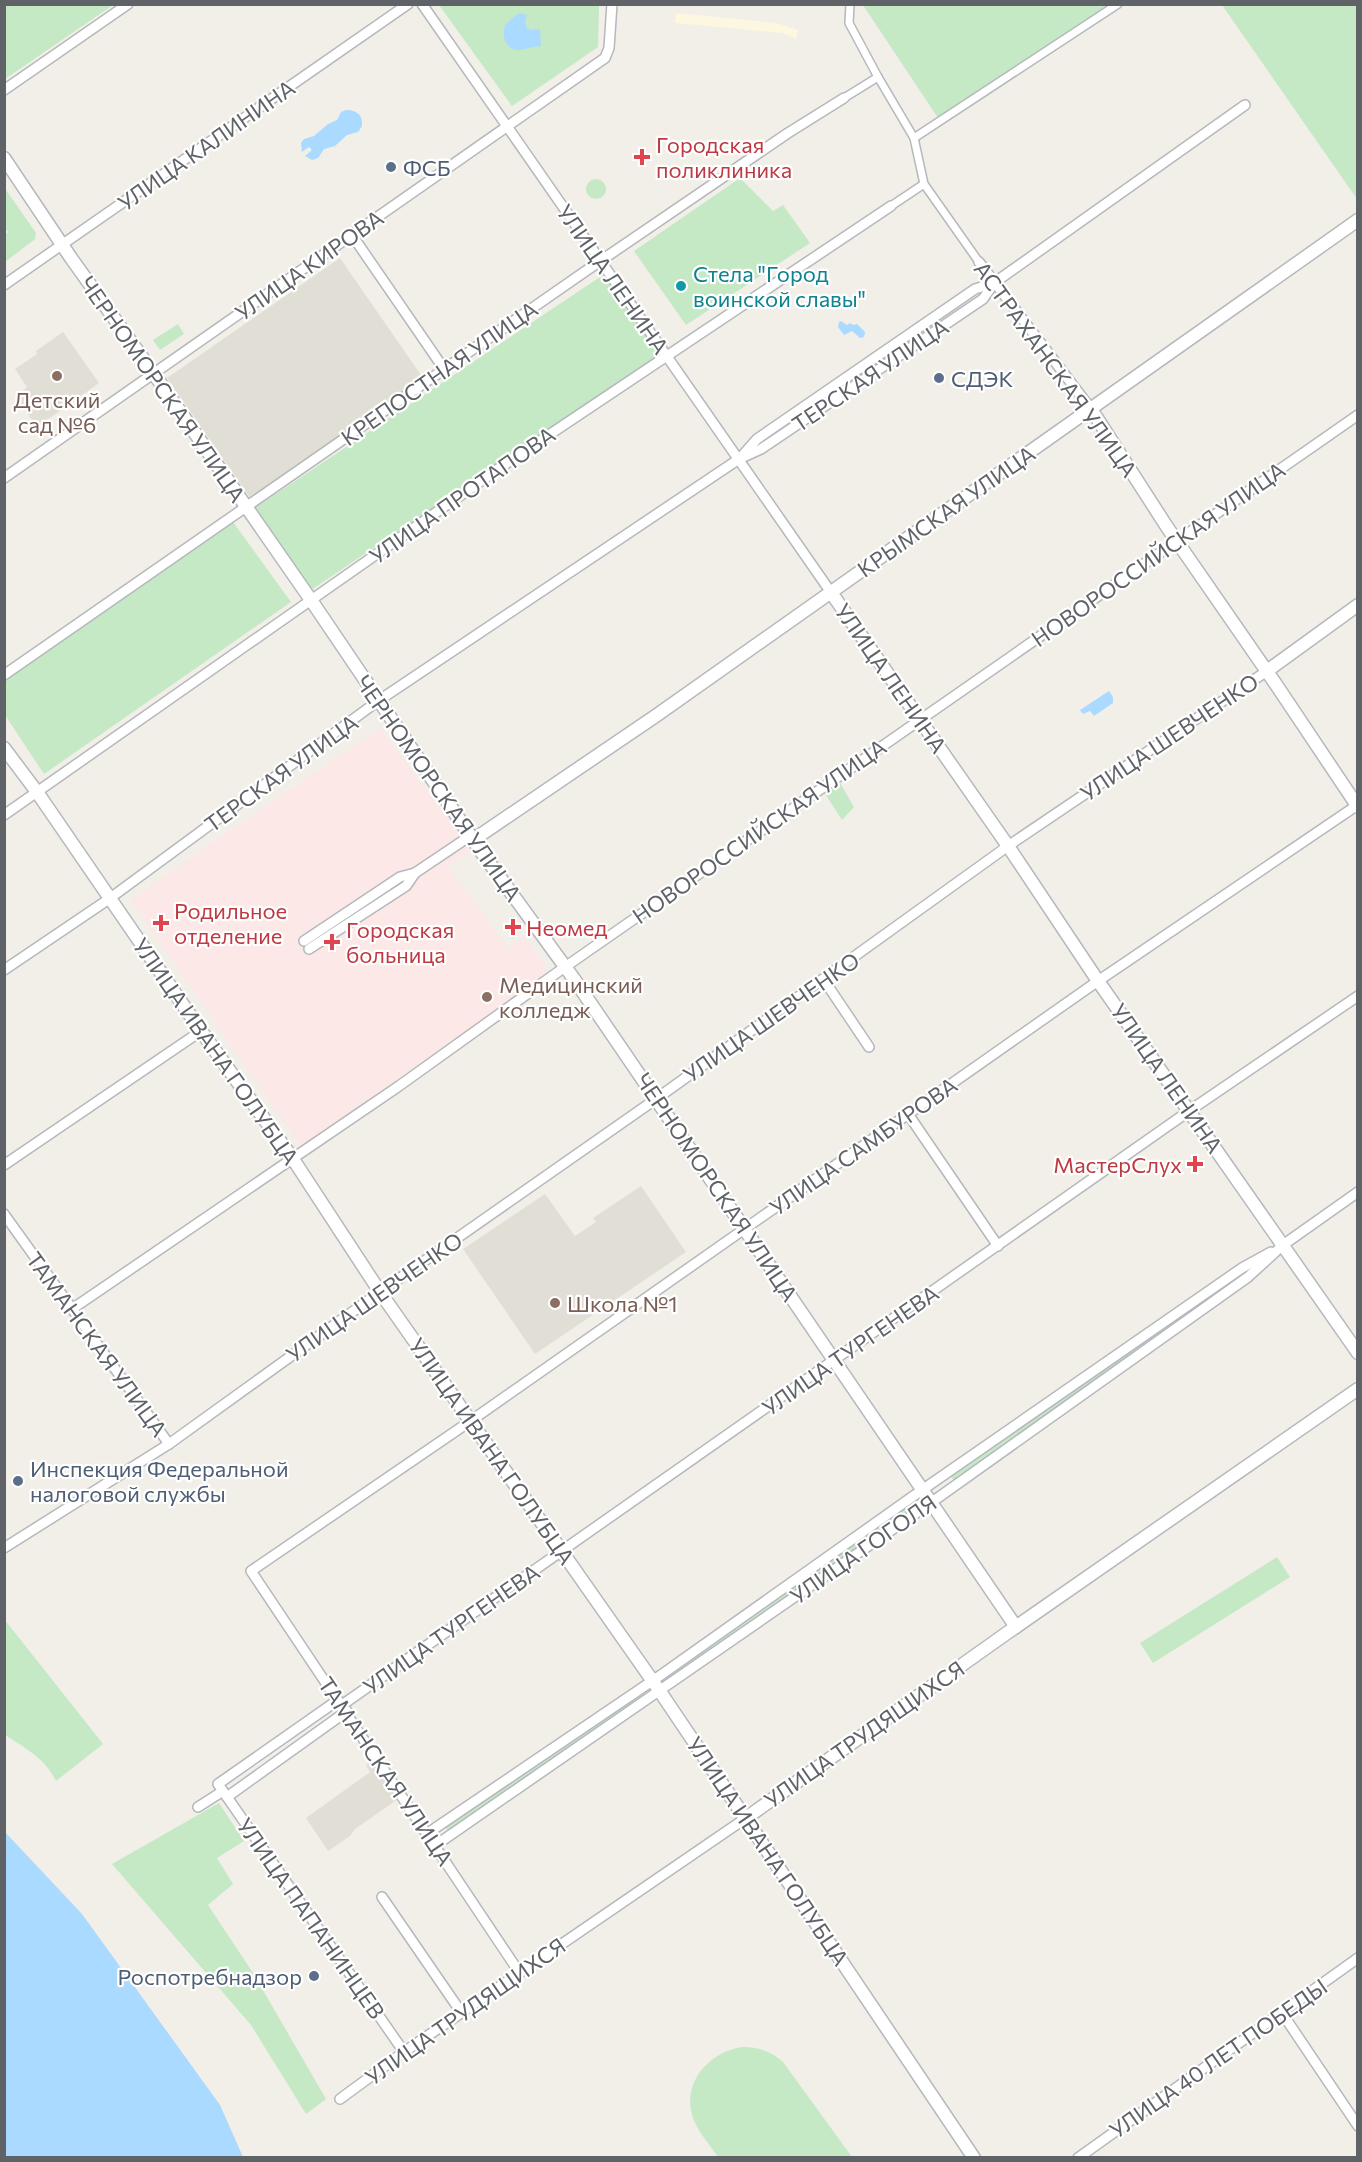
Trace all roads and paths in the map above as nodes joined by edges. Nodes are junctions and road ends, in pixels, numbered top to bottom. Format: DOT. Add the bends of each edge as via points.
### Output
graph roads {
  1 [pos="128,4"];
  2 [pos="408,4"];
  3 [pos="422,4"];
  4 [pos="612,4"];
  5 [pos="850,4"];
  6 [pos="1118,4"];
  7 [pos="878,77"];
  8 [pos="4,90"];
  9 [pos="844,98"];
  10 [pos="1245,105"];
  11 [pos="507,127"];
  12 [pos="914,138"];
  13 [pos="4,158"];
  14 [pos="924,184"];
  15 [pos="891,206"];
  16 [pos="1358,220"];
  17 [pos="352,235"];
  18 [pos="62,244"];
  19 [pos="601,261"];
  20 [pos="979,262"];
  21 [pos="994,283"];
  22 [pos="4,285"];
  23 [pos="667,355"];
  24 [pos="444,369"];
  25 [pos="154,374"];
  26 [pos="1091,409"];
  27 [pos="1358,415"];
  28 [pos="739,459"];
  29 [pos="4,478"];
  30 [pos="246,506"];
  31 [pos="1177,541"];
  32 [pos="830,591"];
  33 [pos="311,600"];
  34 [pos="1358,605"];
  35 [pos="1266,671"];
  36 [pos="4,675"];
  37 [pos="378,701"];
  38 [pos="919,720"];
  39 [pos="4,748"];
  40 [pos="37,792"];
  41 [pos="1357,806"];
  42 [pos="4,814"];
  43 [pos="471,838"];
  44 [pos="1008,846"];
  45 [pos="415,873"];
  46 [pos="109,899"];
  47 [pos="304,941"];
  48 [pos="309,949"];
  49 [pos="565,967"];
  50 [pos="4,970"];
  51 [pos="824,980"];
  52 [pos="1098,981"];
  53 [pos="1358,996"];
  54 [pos="201,1031"];
  55 [pos="869,1047"];
  56 [pos="656,1099"];
  57 [pos="1190,1111"];
  58 [pos="908,1114"];
  59 [pos="293,1159"];
  60 [pos="4,1165"];
  61 [pos="1358,1192"];
  62 [pos="4,1214"];
  63 [pos="745,1229"];
  64 [pos="1283,1245"];
  65 [pos="998,1246"];
  66 [pos="380,1292"];
  67 [pos="72,1309"];
  68 [pos="1358,1353"];
  69 [pos="836,1360"];
  70 [pos="1358,1389"];
  71 [pos="472,1420"];
  72 [pos="169,1444"];
  73 [pos="923,1489"];
  74 [pos="932,1502"];
  75 [pos="4,1548"];
  76 [pos="561,1552"];
  77 [pos="251,1571"];
  78 [pos="1016,1627"];
  79 [pos="656,1685"];
  80 [pos="342,1706"];
  81 [pos="223,1791"];
  82 [pos="198,1808"];
  83 [pos="746,1818"];
  84 [pos="428,1833"];
  85 [pos="436,1845"];
  86 [pos="382,1897"];
  87 [pos="1358,1958"];
  88 [pos="519,1972"];
  89 [pos="461,2012"];
  90 [pos="1282,2013"];
  91 [pos="404,2052"];
  92 [pos="340,2099"];
  93 [pos="1358,2126"];
  94 [pos="1082,2156"];
  95 [pos="974,2157"];
  1 -- 8 [label="street"];
  2 -- 18 [label="street, УЛИЦА КАЛИНИНА"];
  3 -- 11 [label="street, УЛИЦА ЛЕНИНА"];
  4 -- 11 [label="street, УЛИЦА КИРОВА" via="605,57"];
  5 -- 7 [label="street, АСТРАХАНСКАЯ УЛИЦА" via="849,23"];
  6 -- 12 [label="street"];
  7 -- 9 [label="street, КРЕПОСТНАЯ УЛИЦА"];
  7 -- 12 [label="street, АСТРАХАНСКАЯ УЛИЦА"];
  9 -- 19 [label="street, КРЕПОСТНАЯ УЛИЦА"];
  10 -- 21 [label="street, ТЕРСКАЯ УЛИЦА"];
  11 -- 17 [label="street, УЛИЦА КИРОВА"];
  11 -- 19 [label="street, УЛИЦА ЛЕНИНА"];
  12 -- 14 [label="street, АСТРАХАНСКАЯ УЛИЦА"];
  13 -- 18 [label="street, ЧЕРНОМОРСКАЯ УЛИЦА"];
  14 -- 15 [label="street, УЛИЦА ПРОТАПОВА"];
  14 -- 20 [label="street, АСТРАХАНСКАЯ УЛИЦА"];
  15 -- 23 [label="street, УЛИЦА ПРОТАПОВА"];
  16 -- 26 [label="street, КРЫМСКАЯ УЛИЦА"];
  17 -- 24 [label="street"];
  17 -- 25 [label="street, УЛИЦА КИРОВА"];
  18 -- 22 [label="street, УЛИЦА КАЛИНИНА"];
  18 -- 25 [label="street, ЧЕРНОМОРСКАЯ УЛИЦА"];
  19 -- 23 [label="street, УЛИЦА ЛЕНИНА"];
  19 -- 24 [label="street, КРЕПОСТНАЯ УЛИЦА"];
  20 -- 21 [label="street, АСТРАХАНСКАЯ УЛИЦА"];
  21 -- 26 [label="street, АСТРАХАНСКАЯ УЛИЦА"];
  21 -- 28 [label="street, ТЕРСКАЯ УЛИЦА" via="975,289 757,439"];
  23 -- 28 [label="street, УЛИЦА ЛЕНИНА"];
  23 -- 33 [label="street, УЛИЦА ПРОТАПОВА"];
  24 -- 30 [label="street, КРЕПОСТНАЯ УЛИЦА"];
  25 -- 29 [label="street, УЛИЦА КИРОВА"];
  25 -- 30 [label="street, ЧЕРНОМОРСКАЯ УЛИЦА"];
  26 -- 31 [label="street, АСТРАХАНСКАЯ УЛИЦА"];
  26 -- 32 [label="street, КРЫМСКАЯ УЛИЦА"];
  27 -- 31 [label="street, НОВОРОССИЙСКАЯ УЛИЦА"];
  28 -- 32 [label="street, УЛИЦА ЛЕНИНА"];
  28 -- 37 [label="street, ТЕРСКАЯ УЛИЦА"];
  30 -- 33 [label="street, ЧЕРНОМОРСКАЯ УЛИЦА"];
  30 -- 36 [label="street, КРЕПОСТНАЯ УЛИЦА"];
  31 -- 35 [label="street, АСТРАХАНСКАЯ УЛИЦА"];
  31 -- 38 [label="street, НОВОРОССИЙСКАЯ УЛИЦА"];
  32 -- 38 [label="street, УЛИЦА ЛЕНИНА"];
  32 -- 43 [label="street, КРЫМСКАЯ УЛИЦА" via="666,709"];
  33 -- 37 [label="street, ЧЕРНОМОРСКАЯ УЛИЦА"];
  33 -- 40 [label="street, УЛИЦА ПРОТАПОВА"];
  34 -- 35 [label="street, УЛИЦА ШЕВЧЕНКО"];
  35 -- 41 [label="street, АСТРАХАНСКАЯ УЛИЦА"];
  35 -- 44 [label="street, УЛИЦА ШЕВЧЕНКО"];
  37 -- 43 [label="street, ЧЕРНОМОРСКАЯ УЛИЦА"];
  37 -- 46 [label="street, ТЕРСКАЯ УЛИЦА"];
  38 -- 44 [label="street, УЛИЦА ЛЕНИНА"];
  38 -- 49 [label="street, НОВОРОССИЙСКАЯ УЛИЦА"];
  39 -- 40 [label="street, УЛИЦА ИВАНА ГОЛУБЦА"];
  40 -- 42 [label="street, УЛИЦА ПРОТАПОВА"];
  40 -- 46 [label="street, УЛИЦА ИВАНА ГОЛУБЦА"];
  41 -- 52 [label="street, УЛИЦА САМБУРОВА"];
  43 -- 45 [label="street, КРЫМСКАЯ УЛИЦА"];
  43 -- 49 [label="street, ЧЕРНОМОРСКАЯ УЛИЦА"];
  44 -- 51 [label="street, УЛИЦА ШЕВЧЕНКО"];
  44 -- 52 [label="street, УЛИЦА ЛЕНИНА"];
  45 -- 47 [label="street, КРЫМСКАЯ УЛИЦА" via="400,877"];
  45 -- 48 [label="street" via="406,886"];
  46 -- 50 [label="street, ТЕРСКАЯ УЛИЦА"];
  46 -- 54 [label="street, УЛИЦА ИВАНА ГОЛУБЦА"];
  49 -- 56 [label="street, ЧЕРНОМОРСКАЯ УЛИЦА"];
  49 -- 59 [label="street, НОВОРОССИЙСКАЯ УЛИЦА"];
  51 -- 55 [label="street"];
  51 -- 56 [label="street, УЛИЦА ШЕВЧЕНКО"];
  52 -- 57 [label="street, УЛИЦА ЛЕНИНА"];
  52 -- 58 [label="street, УЛИЦА САМБУРОВА"];
  53 -- 57 [label="street, УЛИЦА ТУРГЕНЕВА"];
  54 -- 59 [label="street, УЛИЦА ИВАНА ГОЛУБЦА"];
  54 -- 60 [label="street"];
  56 -- 63 [label="street, ЧЕРНОМОРСКАЯ УЛИЦА"];
  56 -- 66 [label="street, УЛИЦА ШЕВЧЕНКО"];
  57 -- 64 [label="street, УЛИЦА ЛЕНИНА"];
  57 -- 65 [label="street, УЛИЦА ТУРГЕНЕВА"];
  58 -- 63 [label="street, УЛИЦА САМБУРОВА"];
  58 -- 65 [label="street"];
  59 -- 66 [label="street, УЛИЦА ИВАНА ГОЛУБЦА"];
  59 -- 67 [label="street, НОВОРОССИЙСКАЯ УЛИЦА"];
  61 -- 64 [label="street, УЛИЦА ГОГОЛЯ"];
  62 -- 67 [label="street, ТАМАНСКАЯ УЛИЦА"];
  63 -- 69 [label="street, ЧЕРНОМОРСКАЯ УЛИЦА"];
  63 -- 71 [label="street, УЛИЦА САМБУРОВА"];
  64 -- 68 [label="street, УЛИЦА ЛЕНИНА"];
  64 -- 73 [label="street, УЛИЦА ГОГОЛЯ" via="1242,1268"];
  64 -- 74 [label="street, УЛИЦА ГОГОЛЯ" via="1248,1277"];
  65 -- 69 [label="street, УЛИЦА ТУРГЕНЕВА"];
  66 -- 71 [label="street, УЛИЦА ИВАНА ГОЛУБЦА"];
  66 -- 72 [label="street, УЛИЦА ШЕВЧЕНКО"];
  67 -- 72 [label="street, ТАМАНСКАЯ УЛИЦА"];
  69 -- 73 [label="street, ЧЕРНОМОРСКАЯ УЛИЦА"];
  69 -- 76 [label="street, УЛИЦА ТУРГЕНЕВА"];
  70 -- 78 [label="street, УЛИЦА ТРУДЯЩИХСЯ"];
  71 -- 76 [label="street, УЛИЦА ИВАНА ГОЛУБЦА"];
  71 -- 77 [label="street, УЛИЦА САМБУРОВА"];
  72 -- 75 [label="street, УЛИЦА ШЕВЧЕНКО"];
  73 -- 74 [label="street, ЧЕРНОМОРСКАЯ УЛИЦА"];
  73 -- 79 [label="street, УЛИЦА ГОГОЛЯ"];
  74 -- 78 [label="street, ЧЕРНОМОРСКАЯ УЛИЦА"];
  74 -- 79 [label="street, УЛИЦА ГОГОЛЯ"];
  76 -- 79 [label="street, УЛИЦА ИВАНА ГОЛУБЦА"];
  76 -- 80 [label="street, УЛИЦА ТУРГЕНЕВА"];
  77 -- 80 [label="street, ТАМАНСКАЯ УЛИЦА"];
  78 -- 83 [label="street, УЛИЦА ТРУДЯЩИХСЯ"];
  79 -- 83 [label="street, УЛИЦА ИВАНА ГОЛУБЦА"];
  79 -- 84 [label="street, УЛИЦА ГОГОЛЯ"];
  79 -- 85 [label="street, УЛИЦА ГОГОЛЯ"];
  80 -- 81 [label="street, УЛИЦА ТУРГЕНЕВА"];
  80 -- 81 [label="street, УЛИЦА ТУРГЕНЕВА"];
  80 -- 84 [label="street, ТАМАНСКАЯ УЛИЦА"];
  81 -- 82 [label="street, УЛИЦА ТУРГЕНЕВА"];
  81 -- 91 [label="street, УЛИЦА ПАПАНИНЦЕВ"];
  83 -- 88 [label="street, УЛИЦА ТРУДЯЩИХСЯ"];
  83 -- 95 [label="street, УЛИЦА ИВАНА ГОЛУБЦА"];
  84 -- 85 [label="street, ТАМАНСКАЯ УЛИЦА"];
  85 -- 88 [label="street, ТАМАНСКАЯ УЛИЦА"];
  86 -- 89 [label="street"];
  87 -- 90 [label="street, УЛИЦА 40 ЛЕТ ПОБЕДЫ"];
  88 -- 89 [label="street, УЛИЦА ТРУДЯЩИХСЯ"];
  89 -- 91 [label="street, УЛИЦА ТРУДЯЩИХСЯ"];
  90 -- 93 [label="street"];
  90 -- 94 [label="street, УЛИЦА 40 ЛЕТ ПОБЕДЫ"];
  91 -- 92 [label="street, УЛИЦА ТРУДЯЩИХСЯ"];
}
